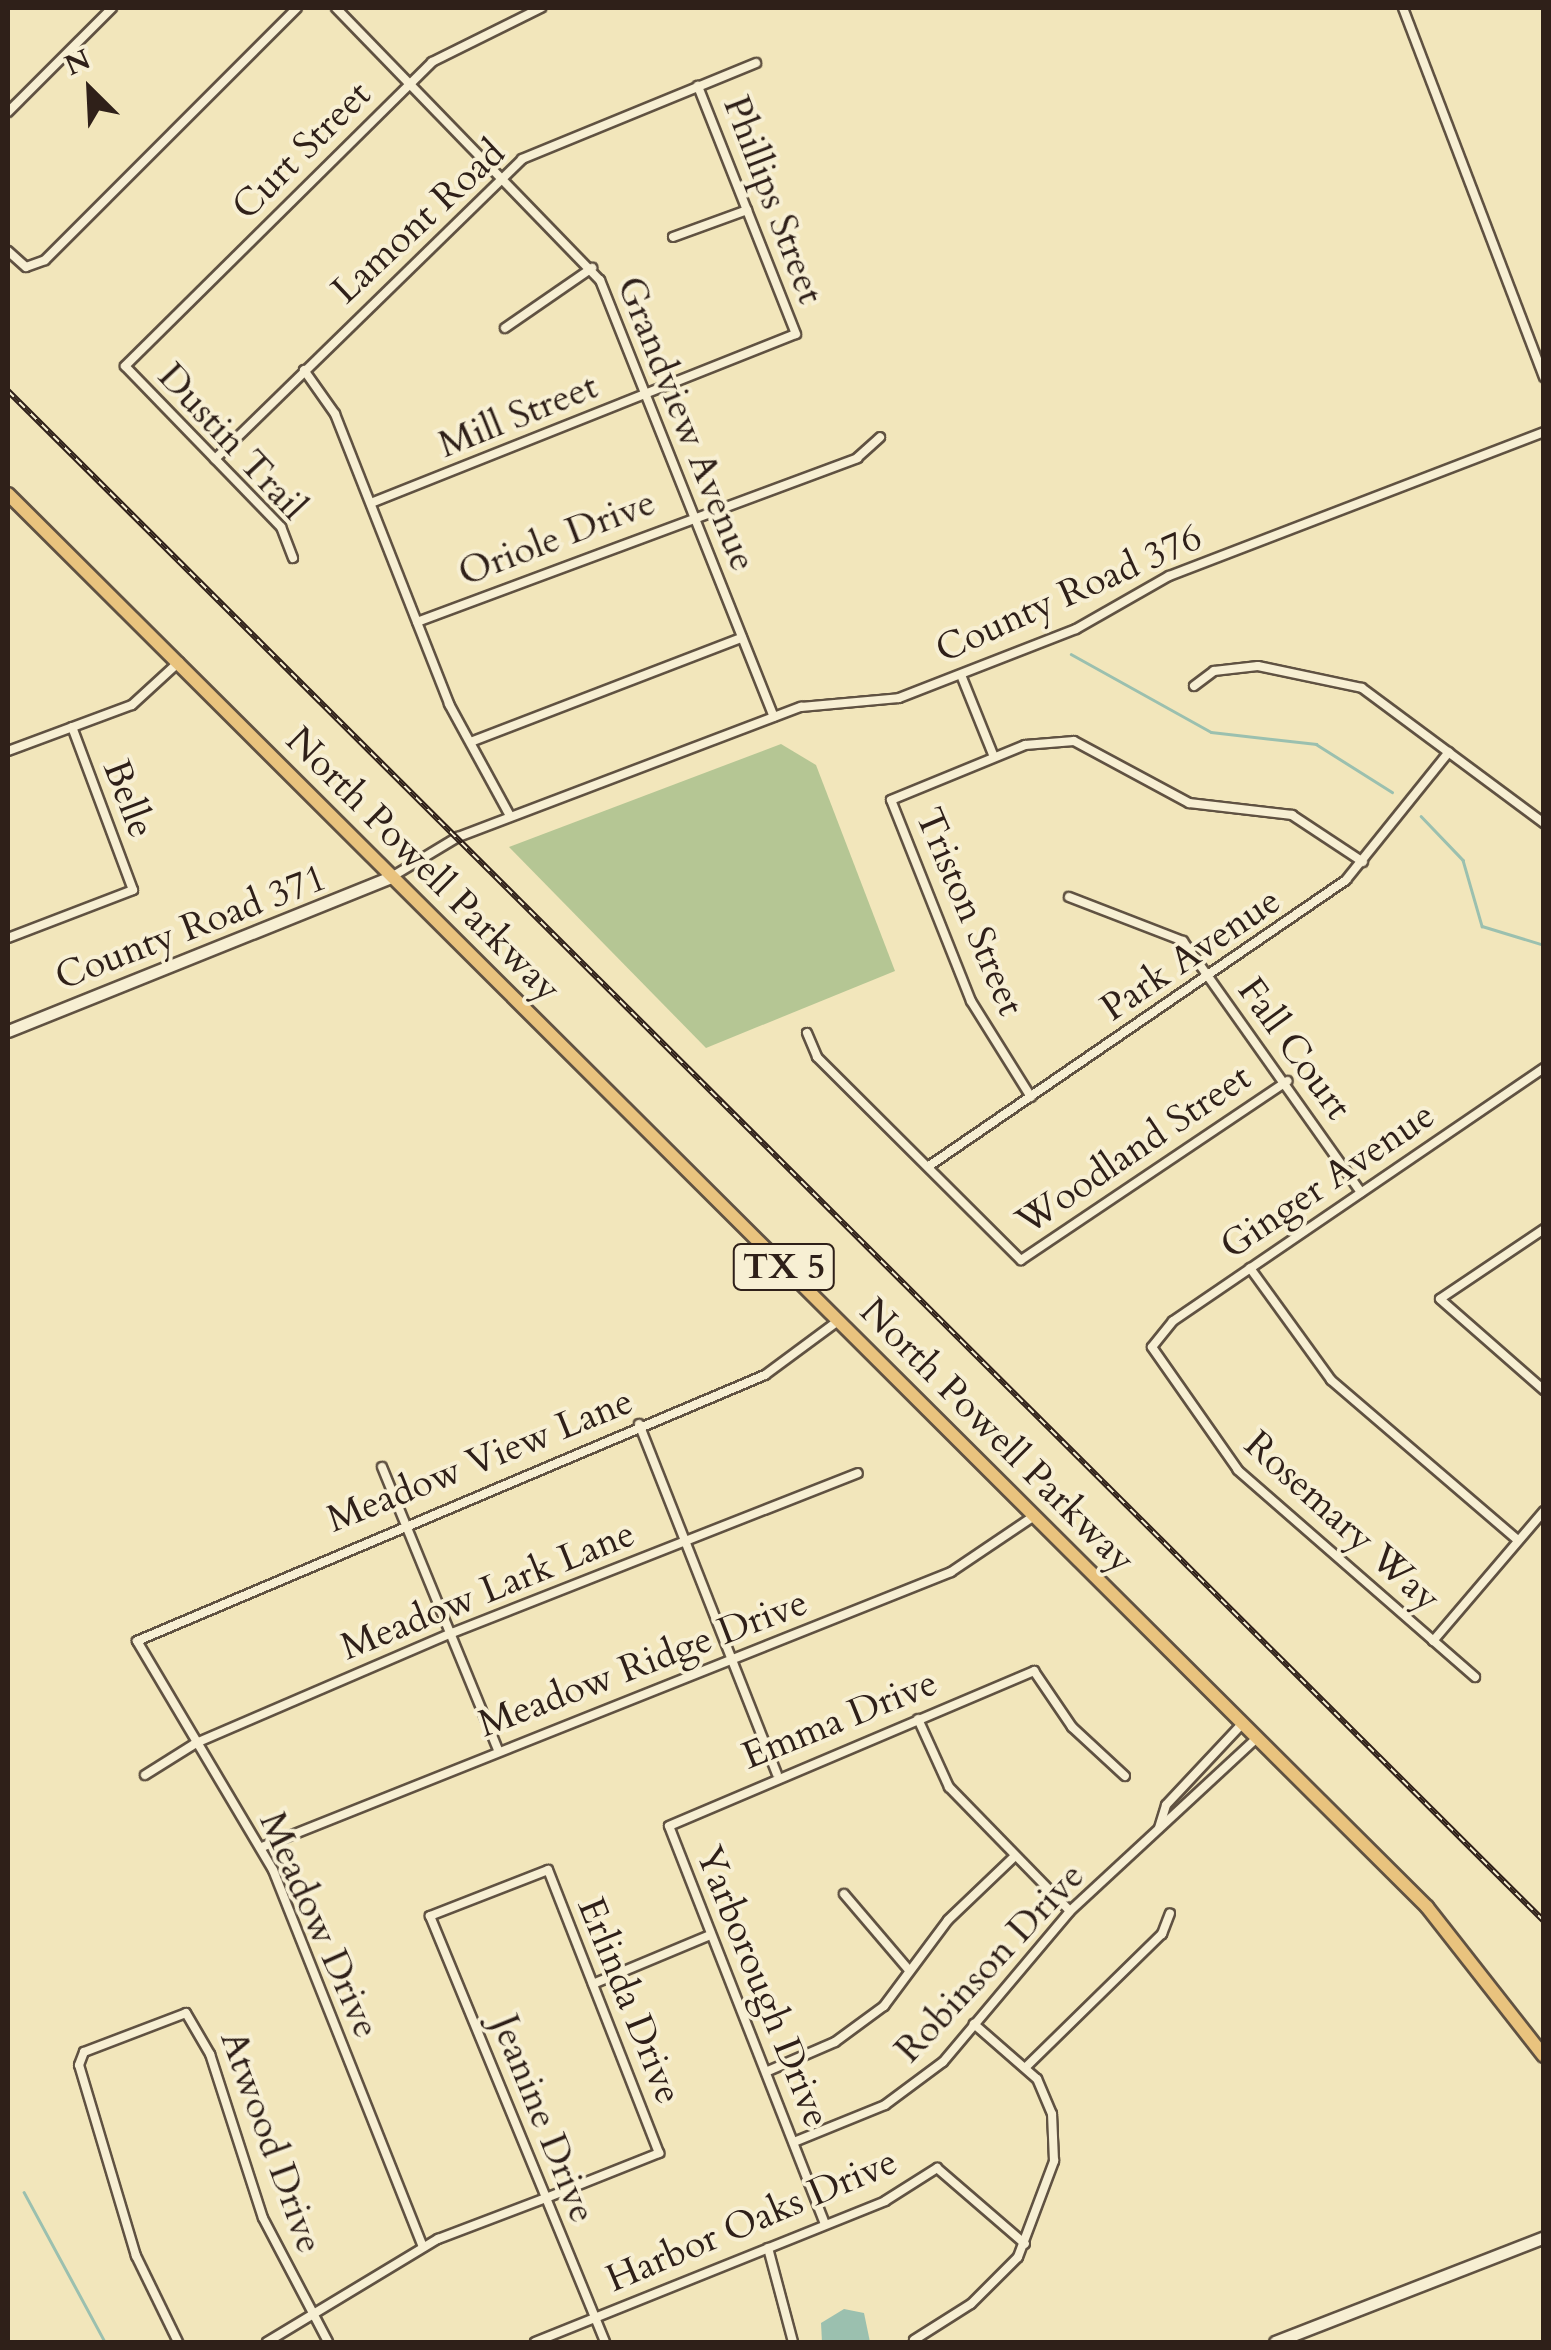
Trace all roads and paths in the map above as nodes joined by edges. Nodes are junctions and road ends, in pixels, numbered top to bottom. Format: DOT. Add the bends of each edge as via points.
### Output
graph roads {
  1 [pos="112,8"];
  2 [pos="297,8"];
  3 [pos="336,8"];
  4 [pos="541,8"];
  5 [pos="1403,8"];
  6 [pos="756,63"];
  7 [pos="411,80"];
  8 [pos="698,86"];
  9 [pos="8,112"];
  10 [pos="506,173"];
  11 [pos="747,210"];
  12 [pos="673,237"];
  13 [pos="8,251"];
  14 [pos="592,268"];
  15 [pos="505,328"];
  16 [pos="796,334"];
  17 [pos="125,366"];
  18 [pos="304,370"];
  19 [pos="1544,378"];
  20 [pos="647,394"];
  21 [pos="1544,432"];
  22 [pos="880,437"];
  23 [pos="215,459"];
  24 [pos="8,494"];
  25 [pos="371,503"];
  26 [pos="695,514"];
  27 [pos="293,558"];
  28 [pos="417,622"];
  29 [pos="742,638"];
  30 [pos="179,662"];
  31 [pos="961,674"];
  32 [pos="1194,686"];
  33 [pos="774,717"];
  34 [pos="72,727"];
  35 [pos="473,741"];
  36 [pos="8,751"];
  37 [pos="1449,752"];
  38 [pos="994,757"];
  39 [pos="510,816"];
  40 [pos="1544,823"];
  41 [pos="1364,862"];
  42 [pos="394,876"];
  43 [pos="1069,897"];
  44 [pos="8,935"];
  45 [pos="1208,976"];
  46 [pos="8,1031"];
  47 [pos="806,1033"];
  48 [pos="1544,1068"];
  49 [pos="1287,1081"];
  50 [pos="1031,1097"];
  51 [pos="929,1166"];
  52 [pos="1361,1192"];
  53 [pos="1544,1229"];
  54 [pos="1250,1268"];
  55 [pos="838,1321"];
  56 [pos="1152,1347"];
  57 [pos="1544,1390"];
  58 [pos="639,1424"];
  59 [pos="382,1468"];
  60 [pos="858,1473"];
  61 [pos="1544,1512"];
  62 [pos="1034,1516"];
  63 [pos="405,1521"];
  64 [pos="1518,1540"];
  65 [pos="685,1542"];
  66 [pos="452,1633"];
  67 [pos="137,1641"];
  68 [pos="1433,1641"];
  69 [pos="733,1658"];
  70 [pos="1476,1677"];
  71 [pos="918,1718"];
  72 [pos="1244,1722"];
  73 [pos="1258,1737"];
  74 [pos="196,1743"];
  75 [pos="498,1750"];
  76 [pos="777,1774"];
  77 [pos="145,1775"];
  78 [pos="1126,1776"];
  79 [pos="670,1826"];
  80 [pos="1159,1828"];
  81 [pos="262,1847"];
  82 [pos="1015,1856"];
  83 [pos="548,1870"];
  84 [pos="844,1894"];
  85 [pos="1070,1911"];
  86 [pos="1170,1913"];
  87 [pos="710,1935"];
  88 [pos="908,1969"];
  89 [pos="593,1984"];
  90 [pos="974,2024"];
  91 [pos="1544,2056"];
  92 [pos="1027,2066"];
  93 [pos="768,2071"];
  94 [pos="794,2142"];
  95 [pos="546,2198"];
  96 [pos="825,2224"];
  97 [pos="1544,2237"];
  98 [pos="1025,2244"];
  99 [pos="423,2247"];
  100 [pos="768,2248"];
  101 [pos="313,2312"];
  102 [pos="595,2318"];
  103 [pos="914,2340"];
  104 [pos="178,2342"];
  105 [pos="267,2342"];
  106 [pos="328,2342"];
  107 [pos="535,2342"];
  108 [pos="605,2342"];
  109 [pos="794,2342"];
  110 [pos="1275,2342"];
  1 -- 9 [label="street"];
  2 -- 13 [label="street" via="32,269"];
  3 -- 7 [label="street, Grandview Avenue"];
  4 -- 7 [label="street, Curt Street" via="452,47"];
  5 -- 19 [label="street"];
  6 -- 8 [label="street, Lamont Road"];
  7 -- 10 [label="street, Grandview Avenue"];
  7 -- 17 [label="street, Curt Street"];
  8 -- 10 [label="street, Lamont Road" via="544,146"];
  8 -- 11 [label="street, Phillips Street"];
  10 -- 14 [label="street, Grandview Avenue"];
  10 -- 18 [label="street, Lamont Road"];
  11 -- 12 [label="street"];
  11 -- 16 [label="street, Phillips Street"];
  14 -- 15 [label="street"];
  14 -- 20 [label="street, Grandview Avenue"];
  16 -- 20 [label="street, Mill Street"];
  17 -- 23 [label="street, Dustin Trail"];
  18 -- 23 [label="street, Lamont Road"];
  18 -- 25 [label="street" via="328,400"];
  20 -- 25 [label="street, Mill Street"];
  20 -- 26 [label="street, Grandview Avenue"];
  21 -- 31 [label="street, County Road 376" via="1170,576 1076,629"];
  22 -- 26 [label="street, Oriole Drive" via="857,458"];
  23 -- 27 [label="street, Dustin Trail" via="281,527"];
  24 -- 30 [label="main road, North Powell Parkway / TX 5"];
  25 -- 28 [label="street"];
  26 -- 28 [label="street, Oriole Drive"];
  26 -- 29 [label="street, Grandview Avenue"];
  28 -- 35 [label="street"];
  29 -- 33 [label="street, Grandview Avenue"];
  29 -- 35 [label="street"];
  30 -- 34 [label="street" via="132,705"];
  30 -- 42 [label="main road, North Powell Parkway / TX 5"];
  31 -- 33 [label="street, County Road 376" via="899,698"];
  31 -- 38 [label="street"];
  32 -- 37 [label="street" via="1233,668 1339,679 1396,706"];
  33 -- 39 [label="street, County Road 376"];
  34 -- 36 [label="street"];
  34 -- 44 [label="street, Belle" via="133,890"];
  35 -- 39 [label="street"];
  37 -- 40 [label="street"];
  37 -- 41 [label="street, Park Avenue"];
  38 -- 41 [label="street" via="1074,741 1188,803 1292,815"];
  38 -- 50 [label="street, Triston Street" via="891,800 970,1002"];
  39 -- 42 [label="street, County Road 376"];
  41 -- 45 [label="street, Park Avenue"];
  42 -- 46 [label="street, County Road 371"];
  42 -- 55 [label="main road, North Powell Parkway / TX 5"];
  43 -- 45 [label="street, Fall Court" via="1172,933"];
  45 -- 49 [label="street, Fall Court"];
  45 -- 50 [label="street, Park Avenue"];
  47 -- 51 [label="street" via="817,1057"];
  48 -- 52 [label="street, Ginger Avenue"];
  49 -- 51 [label="street, Woodland Street" via="1021,1260"];
  49 -- 52 [label="street, Fall Court"];
  50 -- 51 [label="street, Park Avenue"];
  52 -- 54 [label="street, Ginger Avenue"];
  53 -- 57 [label="street" via="1440,1299"];
  54 -- 56 [label="street, Ginger Avenue" via="1173,1321"];
  54 -- 64 [label="street" via="1331,1380"];
  55 -- 58 [label="street, Meadow View Lane" via="788,1363"];
  55 -- 62 [label="main road, North Powell Parkway / TX 5"];
  56 -- 68 [label="street, Rosemary Way" via="1238,1470"];
  58 -- 63 [label="street, Meadow View Lane"];
  58 -- 65 [label="street"];
  59 -- 63 [label="street"];
  60 -- 65 [label="street, Meadow Lark Lane"];
  61 -- 64 [label="street"];
  62 -- 69 [label="street, Meadow Ridge Drive" via="966,1566"];
  62 -- 72 [label="main road, North Powell Parkway / TX 5"];
  63 -- 66 [label="street"];
  63 -- 67 [label="street, Meadow View Lane"];
  64 -- 68 [label="street"];
  65 -- 66 [label="street, Meadow Lark Lane"];
  65 -- 69 [label="street"];
  66 -- 74 [label="street, Meadow Lark Lane"];
  66 -- 75 [label="street"];
  67 -- 74 [label="street, Meadow Drive"];
  68 -- 70 [label="street, Rosemary Way"];
  69 -- 75 [label="street, Meadow Ridge Drive"];
  69 -- 76 [label="street"];
  71 -- 76 [label="street, Emma Drive"];
  71 -- 78 [label="street, Emma Drive" via="1034,1670 1072,1728"];
  71 -- 82 [label="street" via="949,1787"];
  72 -- 73 [label="main road, North Powell Parkway / TX 5"];
  72 -- 80 [label="street, Robinson Drive" via="1166,1804"];
  73 -- 80 [label="street, Robinson Drive"];
  73 -- 91 [label="main road, North Powell Parkway / TX 5" via="1427,1907"];
  74 -- 77 [label="street, Meadow Lark Lane"];
  74 -- 81 [label="street, Meadow Drive"];
  75 -- 81 [label="street, Meadow Ridge Drive"];
  76 -- 79 [label="street, Emma Drive"];
  79 -- 87 [label="street, Yarborough Drive"];
  80 -- 85 [label="street, Robinson Drive"];
  81 -- 99 [label="street, Meadow Drive"];
  82 -- 85 [label="street"];
  82 -- 88 [label="street"];
  83 -- 89 [label="street, Erlinda Drive"];
  83 -- 95 [label="street, Jeanine Drive" via="430,1916"];
  84 -- 88 [label="street"];
  85 -- 90 [label="street, Robinson Drive"];
  86 -- 92 [label="street" via="1162,1934"];
  87 -- 89 [label="street"];
  87 -- 93 [label="street, Yarborough Drive"];
  88 -- 93 [label="street" via="861,2026"];
  89 -- 95 [label="street, Erlinda Drive" via="659,2152"];
  90 -- 92 [label="street"];
  90 -- 94 [label="street, Robinson Drive" via="912,2088"];
  92 -- 98 [label="street" via="1055,2135 1046,2196"];
  93 -- 94 [label="street, Yarborough Drive"];
  94 -- 96 [label="street, Yarborough Drive"];
  95 -- 99 [label="street"];
  95 -- 102 [label="street, Jeanine Drive"];
  96 -- 98 [label="street, Harbor Oaks Drive" via="937,2168"];
  96 -- 100 [label="street, Harbor Oaks Drive"];
  97 -- 110 [label="street"];
  98 -- 103 [label="street" via="972,2304"];
  99 -- 101 [label="street"];
  100 -- 102 [label="street, Harbor Oaks Drive"];
  100 -- 109 [label="street"];
  101 -- 104 [label="street, Atwood Drive" via="263,2218 191,2013 80,2056 136,2256"];
  101 -- 105 [label="street"];
  101 -- 106 [label="street, Atwood Drive"];
  102 -- 107 [label="street, Harbor Oaks Drive"];
  102 -- 108 [label="street, Jeanine Drive"];
}
